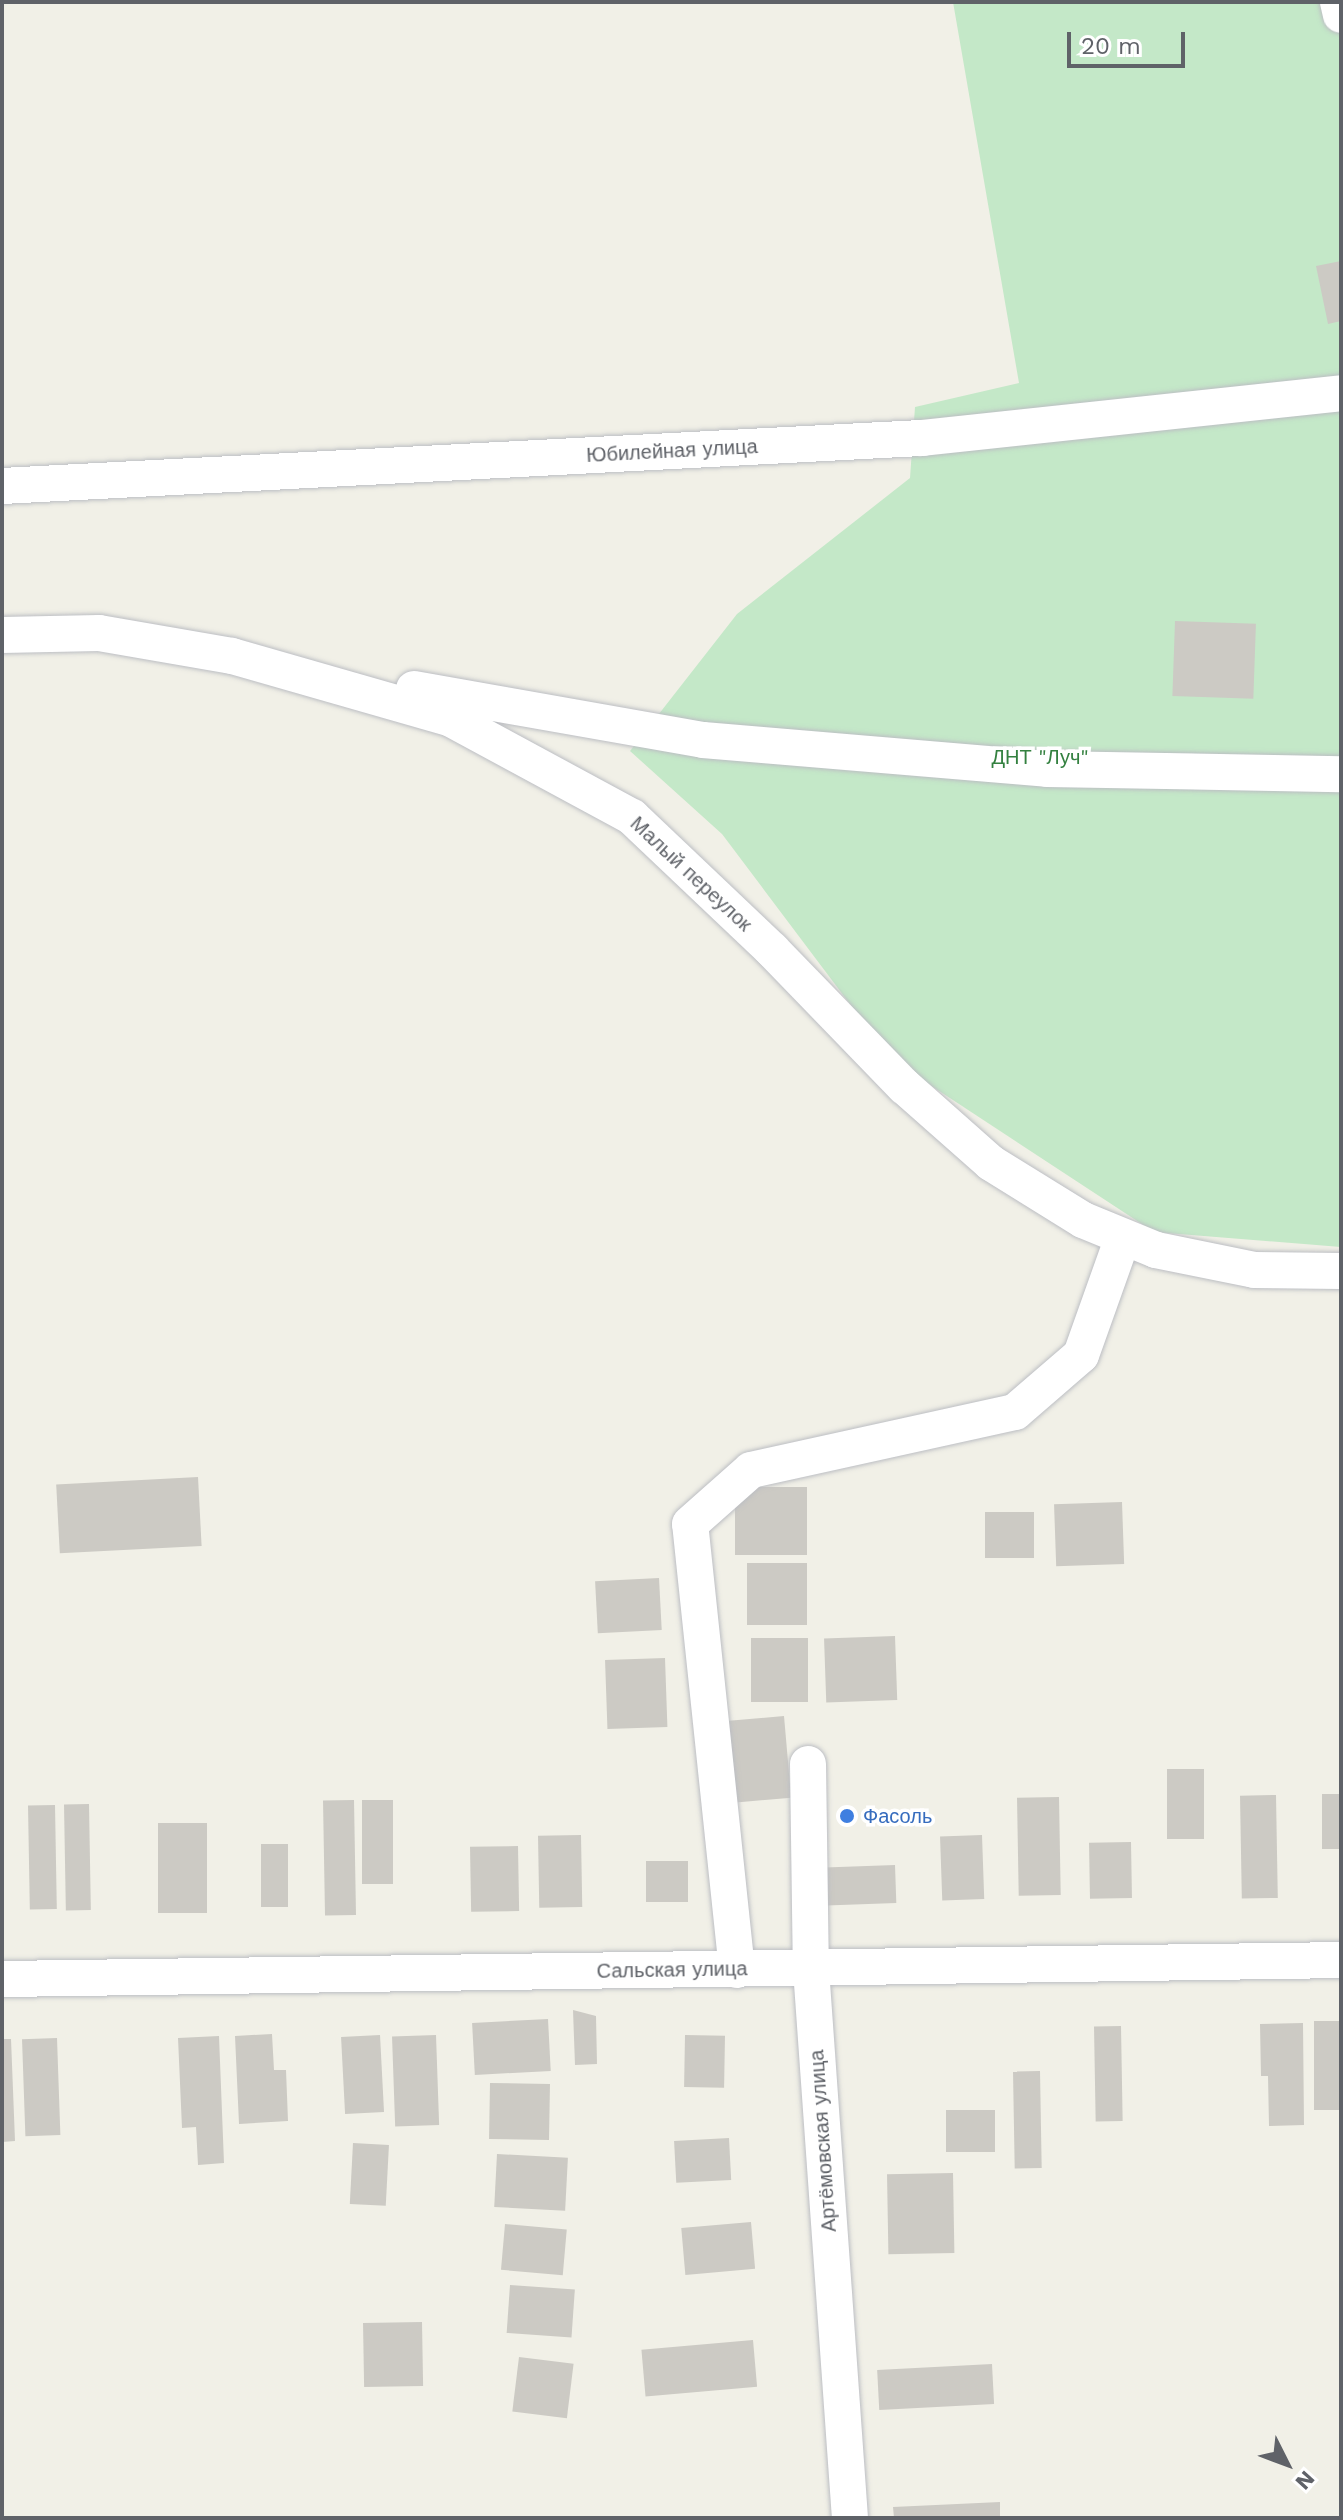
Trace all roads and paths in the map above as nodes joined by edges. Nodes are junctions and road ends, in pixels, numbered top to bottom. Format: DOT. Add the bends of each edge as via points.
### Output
graph roads {
  1 [pos="1338,2"];
  2 [pos="1341,15"];
  3 [pos="1341,393"];
  4 [pos="2,486"];
  5 [pos="2,635"];
  6 [pos="232,656"];
  7 [pos="1341,774"];
  8 [pos="1140,1244"];
  9 [pos="1341,1271"];
  10 [pos="808,1764"];
  11 [pos="1341,1960"];
  12 [pos="811,1969"];
  13 [pos="737,1970"];
  14 [pos="2,1979"];
  15 [pos="850,2518"];
  1 -- 2 [label="street"];
  3 -- 4 [label="street, Юбилейная улица" via="922,438"];
  5 -- 6 [label="street, Малый переулок" via="99,633"];
  6 -- 7 [label="street" via="703,740 1047,769"];
  6 -- 8 [label="street, Малый переулок" via="451,719 632,817 904,1086 991,1163 1083,1220"];
  8 -- 9 [label="street, Малый переулок" via="1254,1270"];
  8 -- 13 [label="street" via="1081,1355 1015,1412 751,1470 690,1524"];
  10 -- 12 [label="street, Артёмовская улица"];
  11 -- 12 [label="street, Сальская улица"];
  12 -- 13 [label="street, Сальская улица"];
  12 -- 15 [label="street, Артёмовская улица"];
  13 -- 14 [label="street, Сальская улица"];
}
